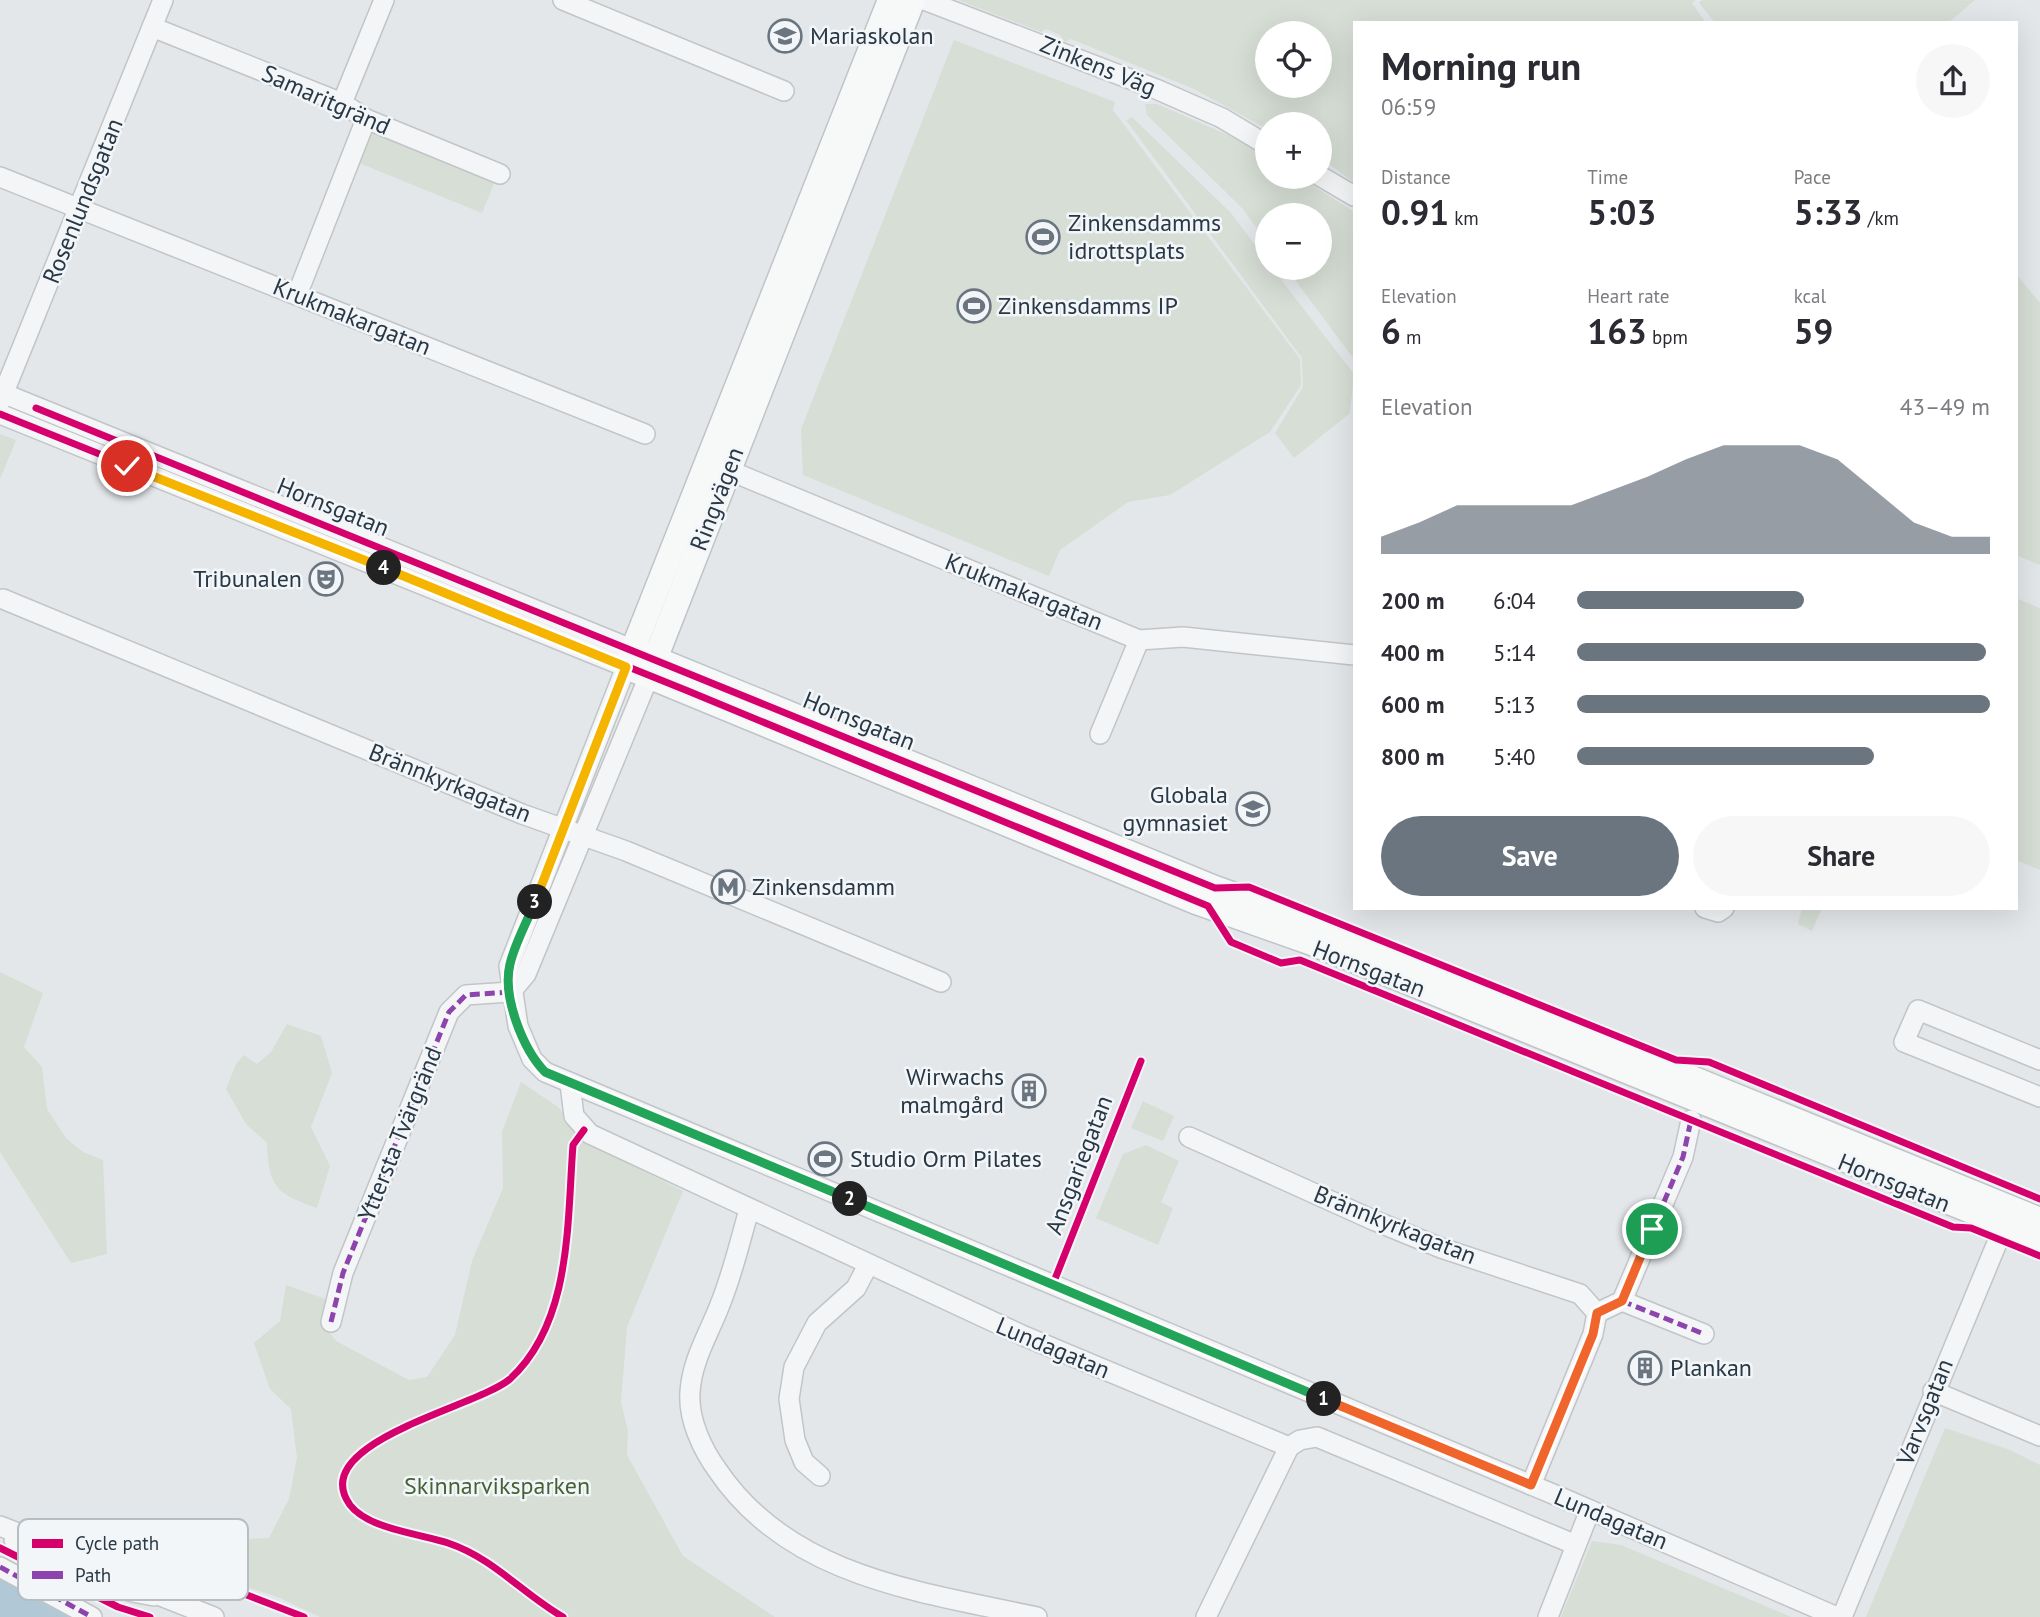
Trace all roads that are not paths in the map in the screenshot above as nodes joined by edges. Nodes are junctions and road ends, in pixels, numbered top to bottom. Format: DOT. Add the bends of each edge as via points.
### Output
graph roads {
  1 [pos="163,0"];
  2 [pos="384,0"];
  3 [pos="563,0"];
  4 [pos="890,0"];
  5 [pos="913,0"];
  6 [pos="924,0"];
  7 [pos="152,27"];
  8 [pos="784,91"];
  9 [pos="342,103"];
  10 [pos="366,119"];
  11 [pos="1255,138"];
  12 [pos="500,174"];
  13 [pos="0,177"];
  14 [pos="1332,183"];
  15 [pos="1353,196"];
  16 [pos="80,209"];
  17 [pos="296,295"];
  18 [pos="1,396"];
  19 [pos="0,414"];
  20 [pos="645,434"];
  21 [pos="718,466"];
  22 [pos="3,599"];
  23 [pos="1139,640"];
  24 [pos="1353,655"];
  25 [pos="641,663"];
  26 [pos="1100,734"];
  27 [pos="573,831"];
  28 [pos="941,982"];
  29 [pos="511,992"];
  30 [pos="524,1043"];
  31 [pos="2040,1060"];
  32 [pos="570,1084"];
  33 [pos="2040,1097"];
  34 [pos="1690,1120"];
  35 [pos="1189,1137"];
  36 [pos="749,1210"];
  37 [pos="2008,1217"];
  38 [pos="2040,1220"];
  39 [pos="2040,1239"];
  40 [pos="868,1265"];
  41 [pos="1622,1301"];
  42 [pos="1597,1313"];
  43 [pos="331,1322"];
  44 [pos="1704,1334"];
  45 [pos="1933,1391"];
  46 [pos="2040,1436"];
  47 [pos="1289,1447"];
  48 [pos="820,1476"];
  49 [pos="1531,1485"];
  50 [pos="1590,1510"];
  51 [pos="0,1527"];
  52 [pos="18,1542"];
  53 [pos="1576,1545"];
  54 [pos="0,1567"];
  55 [pos="18,1577"];
  56 [pos="61,1600"];
  57 [pos="171,1600"];
  58 [pos="92,1617"];
  59 [pos="214,1617"];
  60 [pos="1037,1617"];
  61 [pos="1206,1617"];
  62 [pos="1548,1617"];
  63 [pos="1839,1617"];
  1 -- 7 [label="street, Rosenlundsgatan"];
  2 -- 9 [label="street"];
  3 -- 8 [label="street"];
  4 -- 21 [label="main road, Ringvägen"];
  5 -- 21 [label="main road, Ringvägen"];
  6 -- 11 [label="street, Zinkens Väg" via="1156,89"];
  7 -- 9 [label="street, Samaritgränd"];
  7 -- 16 [label="street, Rosenlundsgatan"];
  9 -- 10 [label="street, Samaritgränd"];
  10 -- 12 [label="street, Samaritgränd"];
  10 -- 17 [label="street"];
  13 -- 16 [label="street, Krukmakargatan"];
  14 -- 15 [label="street"];
  16 -- 17 [label="street, Krukmakargatan"];
  16 -- 18 [label="street, Rosenlundsgatan"];
  17 -- 20 [label="street, Krukmakargatan"];
  18 -- 25 [label="street, Hornsgatan"];
  19 -- 25 [label="street, Hornsgatan"];
  21 -- 23 [label="street, Krukmakargatan"];
  21 -- 25 [label="main road, Ringvägen"];
  22 -- 27 [label="street, Brännkyrkagatan"];
  23 -- 24 [label="street, Krukmakargatan" via="1183,637"];
  23 -- 26 [label="street"];
  25 -- 27 [label="street, Ringvägen"];
  25 -- 37 [label="main road, Hornsgatan" via="1196,902 1684,1085"];
  27 -- 28 [label="street, Brännkyrkagatan"];
  27 -- 29 [label="street, Ringvägen" via="509,966"];
  29 -- 30 [label="street, Ringvägen"];
  29 -- 43 [label="street, Yttersta Tvärgränd" via="466,995 449,1012 343,1272"];
  30 -- 32 [label="street, Lundagatan" via="545,1072"];
  31 -- 33 [label="street" via="1918,1010 1904,1042"];
  32 -- 36 [label="street, Lundagatan" via="574,1116 590,1134"];
  32 -- 49 [label="street, Lundagatan"];
  34 -- 41 [label="street" via="1683,1157"];
  35 -- 42 [label="street, Brännkyrkagatan" via="1407,1234 1580,1294"];
  36 -- 40 [label="street, Lundagatan"];
  36 -- 60 [label="street" via="722,1302 697,1358 690,1395 699,1438 729,1488 785,1538 837,1567 896,1587"];
  37 -- 38 [label="main road, Hornsgatan"];
  37 -- 39 [label="main road, Hornsgatan"];
  37 -- 45 [label="street, Varvsgatan"];
  40 -- 47 [label="street, Lundagatan" via="1046,1346"];
  40 -- 48 [label="street" via="856,1288 817,1323 794,1367 789,1399 795,1440 804,1462"];
  41 -- 42 [label="street"];
  41 -- 44 [label="street"];
  42 -- 49 [label="street" via="1593,1334"];
  45 -- 46 [label="street"];
  45 -- 63 [label="street, Varvsgatan"];
  47 -- 53 [label="street, Lundagatan" via="1317,1437"];
  47 -- 61 [label="street"];
  49 -- 50 [label="street, Lundagatan"];
  50 -- 53 [label="street"];
  50 -- 63 [label="street, Lundagatan"];
  51 -- 52 [label="street"];
  53 -- 62 [label="street"];
  54 -- 55 [label="street"];
  56 -- 58 [label="street"];
  57 -- 59 [label="street"];
}
